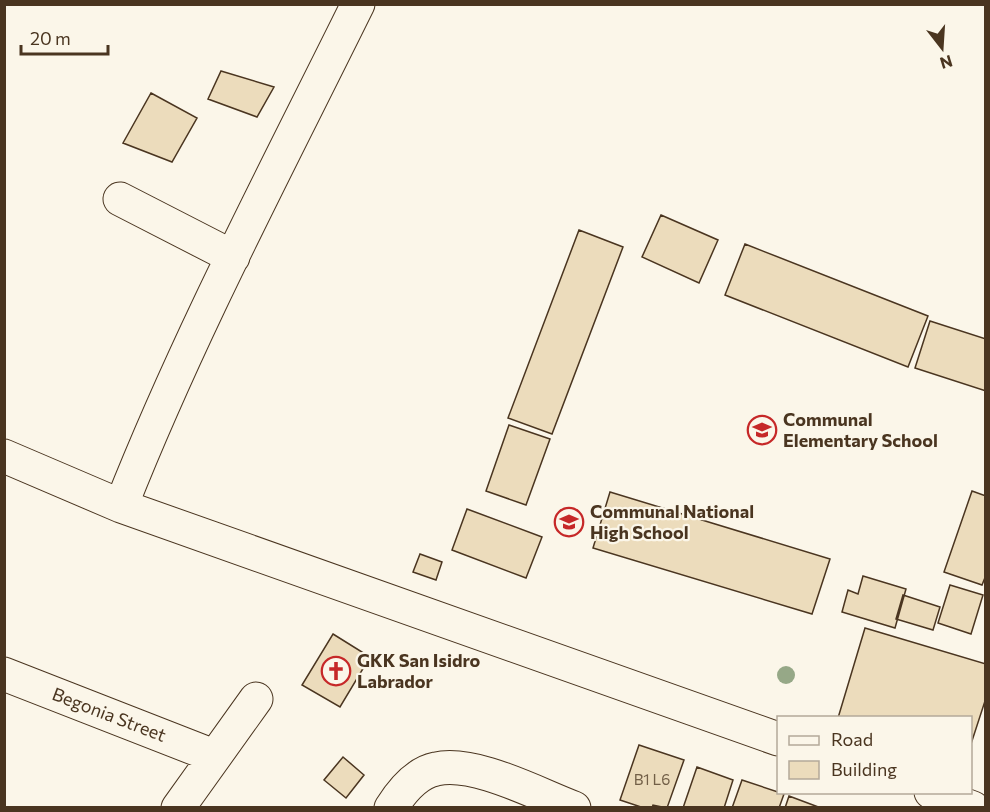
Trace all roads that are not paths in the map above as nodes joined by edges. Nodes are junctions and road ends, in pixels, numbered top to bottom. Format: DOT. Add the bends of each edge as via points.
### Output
graph roads {
  1 [pos="358,4"];
  2 [pos="120,198"];
  3 [pos="233,257"];
  4 [pos="4,456"];
  5 [pos="121,506"];
  6 [pos="4,674"];
  7 [pos="256,699"];
  8 [pos="777,739"];
  9 [pos="214,756"];
  10 [pos="936,794"];
  11 [pos="178,807"];
  12 [pos="391,807"];
  13 [pos="573,807"];
  14 [pos="973,807"];
  1 -- 3 [label="street"];
  2 -- 3 [label="street"];
  3 -- 5 [label="street" via="150,433"];
  4 -- 5 [label="street"];
  5 -- 8 [label="street"];
  6 -- 9 [label="street, Begonia Street"];
  7 -- 9 [label="street"];
  9 -- 11 [label="street"];
  10 -- 14 [label="street"];
  12 -- 13 [label="street" via="414,779 435,769 462,767"];
}
